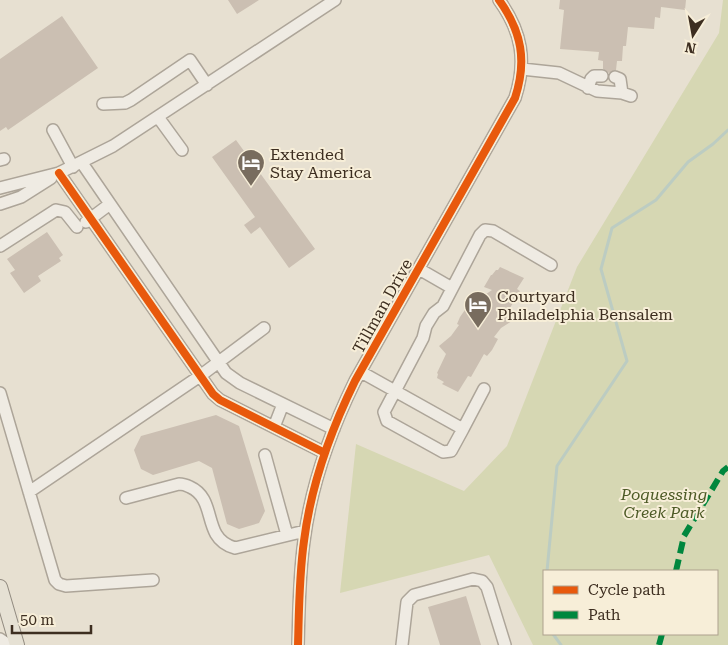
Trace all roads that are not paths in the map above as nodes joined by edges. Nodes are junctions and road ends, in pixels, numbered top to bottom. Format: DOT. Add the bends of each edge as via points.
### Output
graph roads {
  1 [pos="336,0"];
  2 [pos="499,0"];
  3 [pos="522,69"];
  4 [pos="602,76"];
  5 [pos="615,76"];
  6 [pos="207,85"];
  7 [pos="588,88"];
  8 [pos="103,104"];
  9 [pos="158,117"];
  10 [pos="53,130"];
  11 [pos="182,150"];
  12 [pos="78,165"];
  13 [pos="59,173"];
  14 [pos="0,188"];
  15 [pos="0,204"];
  16 [pos="110,204"];
  17 [pos="85,223"];
  18 [pos="0,246"];
  19 [pos="551,265"];
  20 [pos="419,269"];
  21 [pos="452,288"];
  22 [pos="264,328"];
  23 [pos="218,363"];
  24 [pos="361,372"];
  25 [pos="200,376"];
  26 [pos="484,389"];
  27 [pos="395,390"];
  28 [pos="0,393"];
  29 [pos="284,404"];
  30 [pos="274,427"];
  31 [pos="463,428"];
  32 [pos="334,429"];
  33 [pos="325,453"];
  34 [pos="265,455"];
  35 [pos="29,492"];
  36 [pos="126,498"];
  37 [pos="305,531"];
  38 [pos="287,535"];
  39 [pos="153,580"];
  40 [pos="1,596"];
  41 [pos="0,639"];
  42 [pos="9,645"];
  43 [pos="17,645"];
  44 [pos="298,645"];
  45 [pos="402,645"];
  46 [pos="504,645"];
  1 -- 6 [label="street"];
  2 -- 3 [label="street, Tillman Drive" via="515,27"];
  3 -- 7 [label="street" via="558,73"];
  3 -- 20 [label="street, Tillman Drive" via="510,108"];
  4 -- 7 [label="street" via="594,76"];
  5 -- 7 [label="street" via="620,79 627,95"];
  6 -- 8 [label="street" via="190,60 131,100"];
  6 -- 9 [label="street"];
  9 -- 11 [label="street"];
  9 -- 12 [label="street"];
  10 -- 12 [label="street"];
  12 -- 13 [label="street"];
  12 -- 16 [label="street"];
  13 -- 14 [label="street"];
  13 -- 15 [label="street" via="21,197"];
  13 -- 17 [label="street"];
  16 -- 17 [label="street"];
  16 -- 23 [label="street"];
  17 -- 18 [label="street" via="56,210"];
  17 -- 25 [label="street"];
  19 -- 21 [label="street" via="493,230 484,230"];
  20 -- 21 [label="street"];
  20 -- 24 [label="street, Tillman Drive"];
  21 -- 27 [label="street" via="442,306 430,318"];
  22 -- 23 [label="street"];
  23 -- 25 [label="street"];
  23 -- 29 [label="street" via="233,379"];
  24 -- 27 [label="street"];
  24 -- 32 [label="street, Tillman Drive"];
  25 -- 30 [label="street" via="220,400"];
  25 -- 35 [label="street"];
  26 -- 31 [label="street"];
  27 -- 31 [label="street"];
  27 -- 31 [label="street" via="384,412 387,421 443,452 450,451"];
  28 -- 35 [label="street"];
  29 -- 30 [label="street"];
  29 -- 32 [label="street"];
  30 -- 33 [label="street"];
  32 -- 33 [label="street, Tillman Drive"];
  33 -- 37 [label="street, Tillman Drive"];
  34 -- 38 [label="street"];
  35 -- 39 [label="street" via="55,580 59,584"];
  36 -- 38 [label="street" via="183,484 201,494 216,534 229,546 241,548"];
  37 -- 38 [label="street"];
  37 -- 44 [label="street, Tillman Drive"];
  40 -- 43 [label="main road"];
  41 -- 42 [label="street"];
  45 -- 46 [label="street" via="407,602 414,595 473,579 482,581 487,587"];
}
